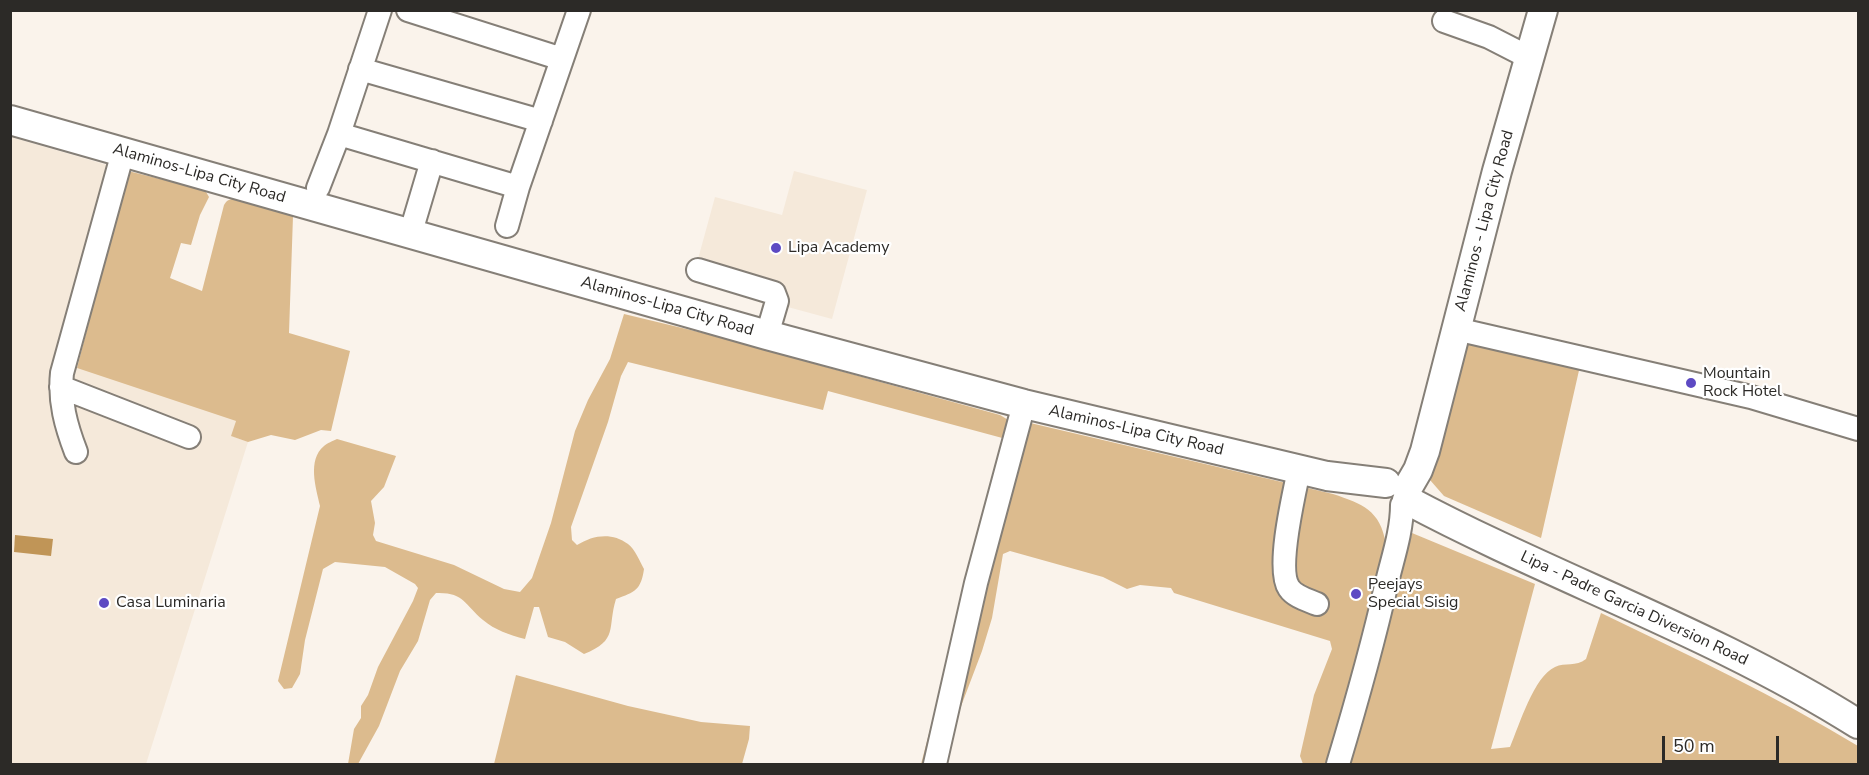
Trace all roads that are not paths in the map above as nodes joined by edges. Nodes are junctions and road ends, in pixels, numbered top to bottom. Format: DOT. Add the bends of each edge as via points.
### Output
graph roads {
  1 [pos="380,10"];
  2 [pos="408,10"];
  3 [pos="579,10"];
  4 [pos="1543,10"];
  5 [pos="1444,21"];
  6 [pos="1530,58"];
  7 [pos="562,59"];
  8 [pos="360,69"];
  9 [pos="10,120"];
  10 [pos="541,121"];
  11 [pos="339,134"];
  12 [pos="123,152"];
  13 [pos="432,161"];
  14 [pos="518,187"];
  15 [pos="318,188"];
  16 [pos="507,226"];
  17 [pos="410,235"];
  18 [pos="698,270"];
  19 [pos="1456,328"];
  20 [pos="767,335"];
  21 [pos="61,387"];
  22 [pos="1024,404"];
  23 [pos="1858,429"];
  24 [pos="189,437"];
  25 [pos="76,452"];
  26 [pos="1299,470"];
  27 [pos="1395,495"];
  28 [pos="1317,604"];
  29 [pos="1858,724"];
  30 [pos="935,765"];
  31 [pos="1338,765"];
  1 -- 8 [label="street"];
  2 -- 7 [label="street"];
  3 -- 7 [label="street"];
  4 -- 6 [label="main road, Alaminos - Lipa City Road"];
  5 -- 6 [label="street"];
  6 -- 19 [label="main road, Alaminos - Lipa City Road"];
  7 -- 10 [label="street"];
  8 -- 10 [label="street"];
  8 -- 11 [label="street"];
  9 -- 12 [label="main road, Alaminos-Lipa City Road"];
  10 -- 14 [label="street"];
  11 -- 13 [label="street"];
  11 -- 15 [label="street"];
  12 -- 17 [label="main road, Alaminos-Lipa City Road"];
  12 -- 21 [label="street" via="63,364"];
  13 -- 14 [label="street"];
  13 -- 17 [label="street"];
  14 -- 16 [label="street"];
  17 -- 20 [label="main road, Alaminos-Lipa City Road"];
  18 -- 20 [label="street" via="774,293 777,301"];
  19 -- 23 [label="street" via="1751,397"];
  19 -- 27 [label="main road, Alaminos - Lipa City Road" via="1418,470"];
  20 -- 22 [label="main road, Alaminos-Lipa City Road"];
  21 -- 24 [label="street"];
  21 -- 25 [label="street" via="64,417"];
  22 -- 26 [label="main road, Alaminos-Lipa City Road"];
  22 -- 30 [label="street" via="976,583"];
  26 -- 27 [label="main road, Alaminos-Lipa City Road"];
  26 -- 28 [label="street" via="1283,573 1295,594"];
  27 -- 29 [label="main road, Lipa - Padre Garcia Diversion Road" via="1727,651"];
  27 -- 31 [label="street" via="1389,524 1395,549"];
}
